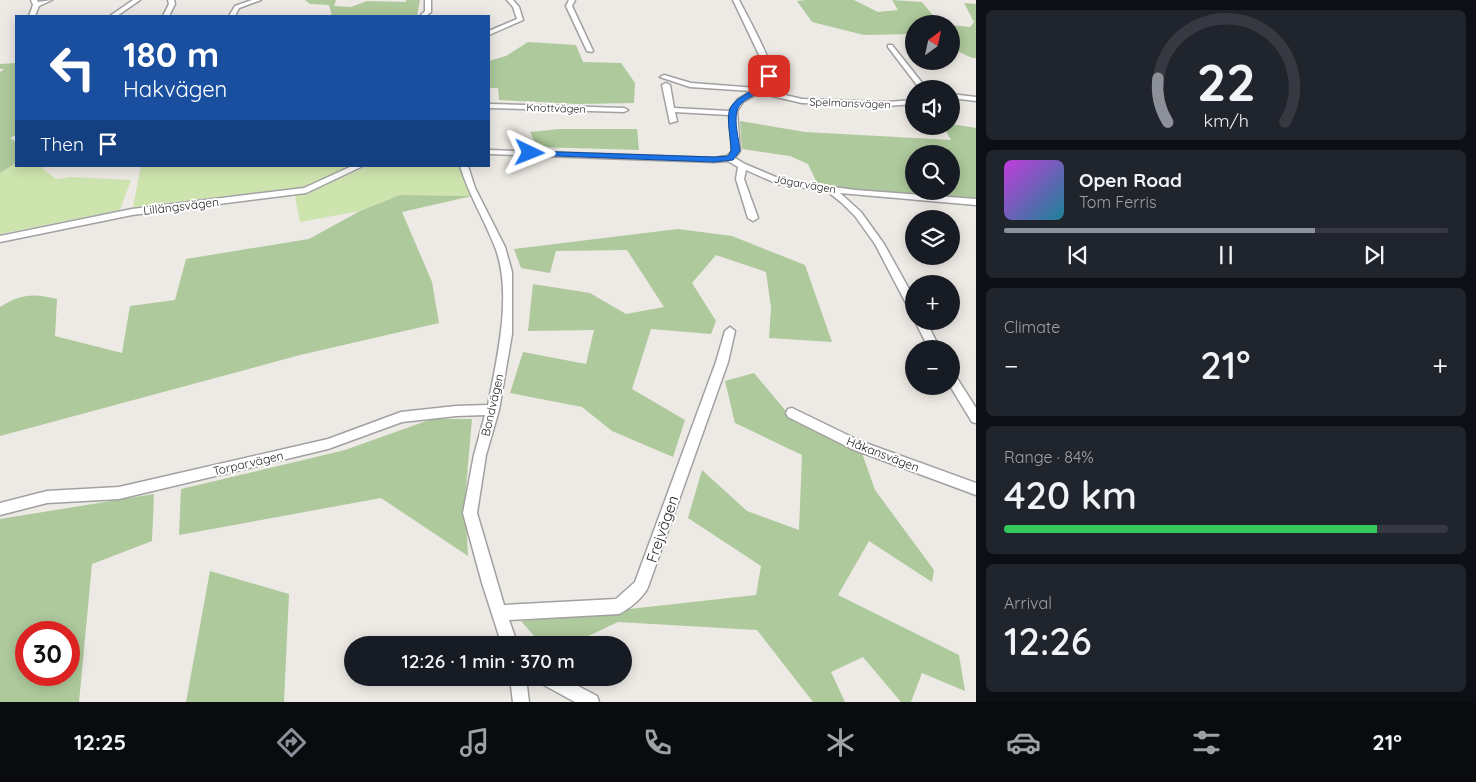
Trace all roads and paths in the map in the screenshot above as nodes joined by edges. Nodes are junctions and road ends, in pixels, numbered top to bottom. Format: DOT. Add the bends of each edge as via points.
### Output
graph roads {
  1 [pos="49,0"];
  2 [pos="137,0"];
  3 [pos="171,0"];
  4 [pos="258,0"];
  5 [pos="428,0"];
  6 [pos="510,0"];
  7 [pos="572,0"];
  8 [pos="736,0"];
  9 [pos="35,2"];
  10 [pos="32,15"];
  11 [pos="114,15"];
  12 [pos="166,15"];
  13 [pos="233,15"];
  14 [pos="424,15"];
  15 [pos="490,33"];
  16 [pos="890,46"];
  17 [pos="590,51"];
  18 [pos="664,77"];
  19 [pos="917,80"];
  20 [pos="666,85"];
  21 [pos="758,91"];
  22 [pos="960,97"];
  23 [pos="976,99"];
  24 [pos="905,103"];
  25 [pos="490,106"];
  26 [pos="624,110"];
  27 [pos="672,110"];
  28 [pos="733,113"];
  29 [pos="672,121"];
  30 [pos="490,152"];
  31 [pos="730,158"];
  32 [pos="742,166"];
  33 [pos="357,167"];
  34 [pos="464,167"];
  35 [pos="825,188"];
  36 [pos="976,202"];
  37 [pos="753,218"];
  38 [pos="0,238"];
  39 [pos="905,292"];
  40 [pos="730,331"];
  41 [pos="960,392"];
  42 [pos="493,410"];
  43 [pos="792,413"];
  44 [pos="976,418"];
  45 [pos="976,489"];
  46 [pos="0,510"];
  47 [pos="500,613"];
  48 [pos="507,636"];
  49 [pos="519,686"];
  50 [pos="562,686"];
  51 [pos="521,702"];
  52 [pos="591,702"];
  1 -- 9 [label="street"];
  2 -- 11 [label="street"];
  3 -- 12 [label="street"];
  4 -- 13 [label="street" via="237,7"];
  5 -- 14 [label="street" via="428,12"];
  6 -- 15 [label="street" via="520,20"];
  7 -- 17 [label="street" via="568,6"];
  8 -- 21 [label="street" via="769,76 769,81"];
  9 -- 10 [label="street"];
  16 -- 19 [label="street"];
  18 -- 21 [label="street, Spelmansvägen" via="690,85"];
  20 -- 27 [label="street"];
  21 -- 24 [label="street, Spelmansvägen" via="802,101"];
  21 -- 28 [label="street" via="737,104"];
  22 -- 23 [label="street"];
  25 -- 26 [label="street, Knottvägen"];
  27 -- 28 [label="street"];
  27 -- 29 [label="street"];
  28 -- 31 [label="street" via="736,151"];
  30 -- 31 [label="street"];
  31 -- 32 [label="street, Jägarvägen"];
  32 -- 35 [label="street, Jägarvägen" via="781,182"];
  32 -- 37 [label="street" via="740,179"];
  33 -- 38 [label="street, Lillängsvägen" via="306,190 132,212"];
  34 -- 42 [label="street, Bondvägen" via="500,247 506,272 507,334"];
  35 -- 36 [label="street, Jägarvägen"];
  35 -- 39 [label="street" via="857,212"];
  40 -- 47 [label="street, Frejvägen" via="722,362 641,587 619,606"];
  41 -- 44 [label="street"];
  42 -- 46 [label="street, Torparvägen" via="401,417 328,444 119,493 47,497"];
  42 -- 47 [label="street, Bondvägen" via="480,455 470,513"];
  43 -- 45 [label="street, Håkansvägen" via="856,445"];
  47 -- 48 [label="street, Bondvägen"];
  49 -- 51 [label="street"];
  50 -- 52 [label="street"];
}
